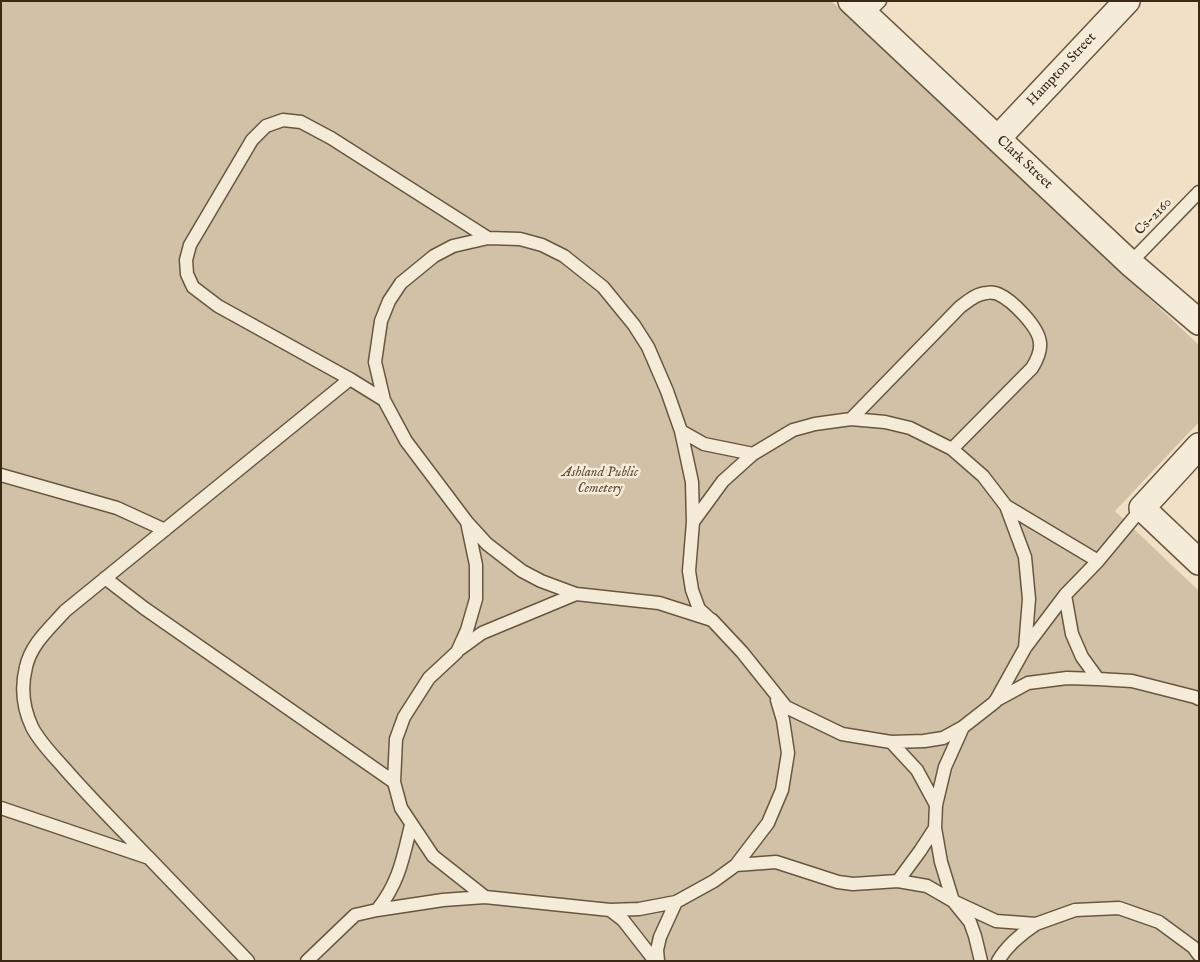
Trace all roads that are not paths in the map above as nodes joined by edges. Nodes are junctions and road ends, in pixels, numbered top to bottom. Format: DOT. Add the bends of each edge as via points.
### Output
graph roads {
  1 [pos="1127,1"];
  2 [pos="866,6"];
  3 [pos="998,138"];
  4 [pos="1199,192"];
  5 [pos="488,238"];
  6 [pos="1130,264"];
  7 [pos="1199,322"];
  8 [pos="350,379"];
  9 [pos="384,400"];
  10 [pos="851,419"];
  11 [pos="680,431"];
  12 [pos="1199,446"];
  13 [pos="952,449"];
  14 [pos="753,454"];
  15 [pos="1,475"];
  16 [pos="1006,506"];
  17 [pos="1142,508"];
  18 [pos="467,522"];
  19 [pos="693,522"];
  20 [pos="165,530"];
  21 [pos="1098,561"];
  22 [pos="1199,562"];
  23 [pos="105,578"];
  24 [pos="576,594"];
  25 [pos="1065,594"];
  26 [pos="712,620"];
  27 [pos="1025,648"];
  28 [pos="457,652"];
  29 [pos="1098,678"];
  30 [pos="774,693"];
  31 [pos="1199,699"];
  32 [pos="995,702"];
  33 [pos="963,727"];
  34 [pos="891,742"];
  35 [pos="394,782"];
  36 [pos="936,805"];
  37 [pos="1,808"];
  38 [pos="411,825"];
  39 [pos="935,828"];
  40 [pos="149,858"];
  41 [pos="736,865"];
  42 [pos="898,881"];
  43 [pos="485,897"];
  44 [pos="953,901"];
  45 [pos="676,902"];
  46 [pos="377,910"];
  47 [pos="610,910"];
  48 [pos="1036,924"];
  49 [pos="1199,955"];
  50 [pos="248,961"];
  51 [pos="307,961"];
  52 [pos="657,961"];
  53 [pos="981,961"];
  54 [pos="998,961"];
  1 -- 3 [label="street, Hampton Street"];
  2 -- 3 [label="street, Clark Street"];
  3 -- 6 [label="street, Clark Street"];
  4 -- 6 [label="lane, Cs-2160"];
  5 -- 8 [label="lane" via="301,122 283,120 266,126 252,140 190,245 186,274 193,287 218,306"];
  5 -- 9 [label="lane" via="453,246 434,256 402,283 390,301 381,321 375,362"];
  5 -- 11 [label="lane" via="520,238 542,245 564,256 603,287 648,347"];
  6 -- 7 [label="street, Clark Street"];
  8 -- 9 [label="lane"];
  8 -- 20 [label="lane"];
  9 -- 18 [label="lane" via="406,441"];
  10 -- 13 [label="lane" via="910,428"];
  10 -- 13 [label="lane" via="960,307 985,292 998,293 1019,309 1037,330 1039,356 1032,368"];
  10 -- 14 [label="lane" via="793,430"];
  11 -- 14 [label="lane" via="704,444"];
  11 -- 19 [label="lane" via="692,482"];
  12 -- 17 [label="street"];
  13 -- 16 [label="lane" via="983,476"];
  14 -- 19 [label="lane" via="723,481"];
  15 -- 20 [label="lane" via="117,508"];
  16 -- 21 [label="lane"];
  16 -- 27 [label="lane" via="1025,557 1029,599"];
  17 -- 21 [label="lane"];
  17 -- 22 [label="street"];
  18 -- 24 [label="lane" via="488,544 522,570"];
  18 -- 28 [label="lane" via="476,565 476,599"];
  19 -- 26 [label="lane" via="689,571 692,590 699,609"];
  20 -- 23 [label="lane"];
  21 -- 25 [label="lane"];
  23 -- 35 [label="lane"];
  23 -- 40 [label="lane" via="65,611 35,646 26,666 25,707 32,727 44,745"];
  24 -- 26 [label="lane" via="659,604"];
  24 -- 28 [label="lane" via="482,633"];
  25 -- 27 [label="lane"];
  25 -- 29 [label="lane" via="1072,634 1082,657"];
  26 -- 30 [label="lane"];
  27 -- 32 [label="lane"];
  28 -- 35 [label="lane" via="429,678 404,718 396,740"];
  29 -- 31 [label="lane" via="1132,682"];
  29 -- 32 [label="lane" via="1028,683"];
  30 -- 34 [label="lane" via="786,707 842,734"];
  30 -- 41 [label="lane" via="783,720 788,753 782,790 768,823"];
  32 -- 33 [label="lane"];
  33 -- 34 [label="lane" via="943,738"];
  33 -- 36 [label="lane" via="945,767"];
  34 -- 36 [label="lane" via="917,770"];
  35 -- 38 [label="lane" via="401,808"];
  36 -- 39 [label="lane"];
  37 -- 40 [label="lane"];
  38 -- 43 [label="lane" via="433,856"];
  38 -- 46 [label="lane" via="398,875"];
  39 -- 42 [label="lane"];
  39 -- 44 [label="lane"];
  40 -- 50 [label="lane"];
  41 -- 42 [label="lane" via="776,862 853,884"];
  41 -- 45 [label="lane"];
  42 -- 44 [label="lane" via="927,886"];
  43 -- 46 [label="lane"];
  43 -- 47 [label="lane"];
  44 -- 48 [label="lane" via="996,922"];
  44 -- 53 [label="lane" via="970,922"];
  45 -- 47 [label="lane"];
  45 -- 52 [label="lane" via="660,937"];
  46 -- 51 [label="lane" via="356,915"];
  47 -- 52 [label="lane" via="623,920"];
  48 -- 49 [label="lane" via="1075,910 1118,908 1159,922"];
  48 -- 54 [label="lane" via="1016,938"];
}
